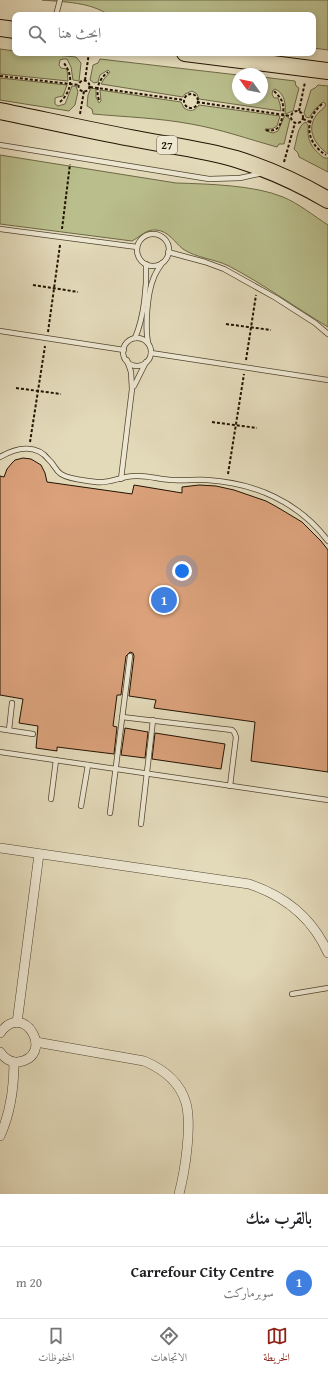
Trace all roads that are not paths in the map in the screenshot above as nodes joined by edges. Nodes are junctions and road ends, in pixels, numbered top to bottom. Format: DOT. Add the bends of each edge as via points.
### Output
graph roads {
  1 [pos="60,0"];
  2 [pos="57,12"];
  3 [pos="0,28"];
  4 [pos="12,30"];
  5 [pos="208,56"];
  6 [pos="328,71"];
  7 [pos="0,111"];
  8 [pos="0,145"];
  9 [pos="275,173"];
  10 [pos="328,200"];
  11 [pos="0,229"];
  12 [pos="137,247"];
  13 [pos="168,252"];
  14 [pos="163,262"];
  15 [pos="146,264"];
  16 [pos="0,331"];
  17 [pos="328,334"];
  18 [pos="135,338"];
  19 [pos="148,343"];
  20 [pos="124,350"];
  21 [pos="151,353"];
  22 [pos="127,360"];
  23 [pos="146,362"];
  24 [pos="328,380"];
  25 [pos="132,389"];
  26 [pos="0,457"];
  27 [pos="120,479"];
  28 [pos="327,538"];
  29 [pos="130,656"];
  30 [pos="12,703"];
  31 [pos="122,717"];
  32 [pos="153,720"];
  33 [pos="0,729"];
  34 [pos="8,730"];
  35 [pos="33,734"];
  36 [pos="0,752"];
  37 [pos="56,760"];
  38 [pos="88,765"];
  39 [pos="116,769"];
  40 [pos="147,773"];
  41 [pos="230,786"];
  42 [pos="51,799"];
  43 [pos="328,800"];
  44 [pos="81,806"];
  45 [pos="110,813"];
  46 [pos="141,824"];
  47 [pos="0,848"];
  48 [pos="39,854"];
  49 [pos="328,953"];
  50 [pos="328,988"];
  51 [pos="292,994"];
  52 [pos="17,1023"];
  53 [pos="0,1033"];
  54 [pos="36,1042"];
  55 [pos="0,1052"];
  56 [pos="14,1062"];
  57 [pos="0,1136"];
  58 [pos="179,1194"];
  1 -- 2 [label="lane"];
  3 -- 4 [label="highway"];
  5 -- 6 [label="highway"];
  7 -- 9 [label="highway, 27" via="200,150"];
  8 -- 9 [label="lane" via="209,179"];
  9 -- 10 [label="highway, 27"];
  11 -- 12 [label="lane"];
  12 -- 13 [label="lane" via="142,238 158,234 166,241"];
  12 -- 15 [label="lane" via="138,257"];
  13 -- 14 [label="lane"];
  13 -- 17 [label="lane" via="214,265 299,313"];
  14 -- 15 [label="lane" via="151,266"];
  14 -- 19 [label="lane" via="154,276 151,289 146,327"];
  15 -- 18 [label="lane" via="141,319"];
  16 -- 20 [label="lane"];
  18 -- 19 [label="lane"];
  18 -- 20 [label="lane" via="128,342"];
  19 -- 21 [label="lane"];
  20 -- 22 [label="lane"];
  21 -- 23 [label="lane"];
  21 -- 24 [label="lane"];
  22 -- 23 [label="lane" via="136,365"];
  22 -- 25 [label="lane"];
  23 -- 25 [label="lane"];
  25 -- 27 [label="lane"];
  26 -- 27 [label="lane" via="12,451 36,450 49,458 56,470 63,475 97,482"];
  27 -- 28 [label="lane" via="141,476 249,486 288,504"];
  29 -- 31 [label="lane"];
  30 -- 34 [label="lane"];
  31 -- 32 [label="lane"];
  31 -- 39 [label="lane"];
  32 -- 40 [label="lane"];
  32 -- 41 [label="lane" via="234,732 236,738"];
  33 -- 34 [label="lane"];
  34 -- 35 [label="lane"];
  36 -- 37 [label="lane"];
  37 -- 38 [label="lane"];
  37 -- 42 [label="lane"];
  38 -- 39 [label="lane"];
  38 -- 44 [label="lane"];
  39 -- 40 [label="lane"];
  39 -- 45 [label="lane"];
  40 -- 41 [label="lane"];
  40 -- 46 [label="lane"];
  41 -- 43 [label="lane"];
  47 -- 48 [label="street"];
  48 -- 49 [label="street" via="233,880 265,889 299,912 315,930"];
  48 -- 52 [label="street"];
  50 -- 51 [label="lane"];
  52 -- 53 [label="street" via="8,1025"];
  52 -- 54 [label="street" via="29,1027"];
  54 -- 56 [label="street" via="30,1057"];
  54 -- 58 [label="street" via="144,1061 160,1069 173,1080 186,1104 188,1124"];
  55 -- 56 [label="street"];
  56 -- 57 [label="street" via="9,1111"];
}
